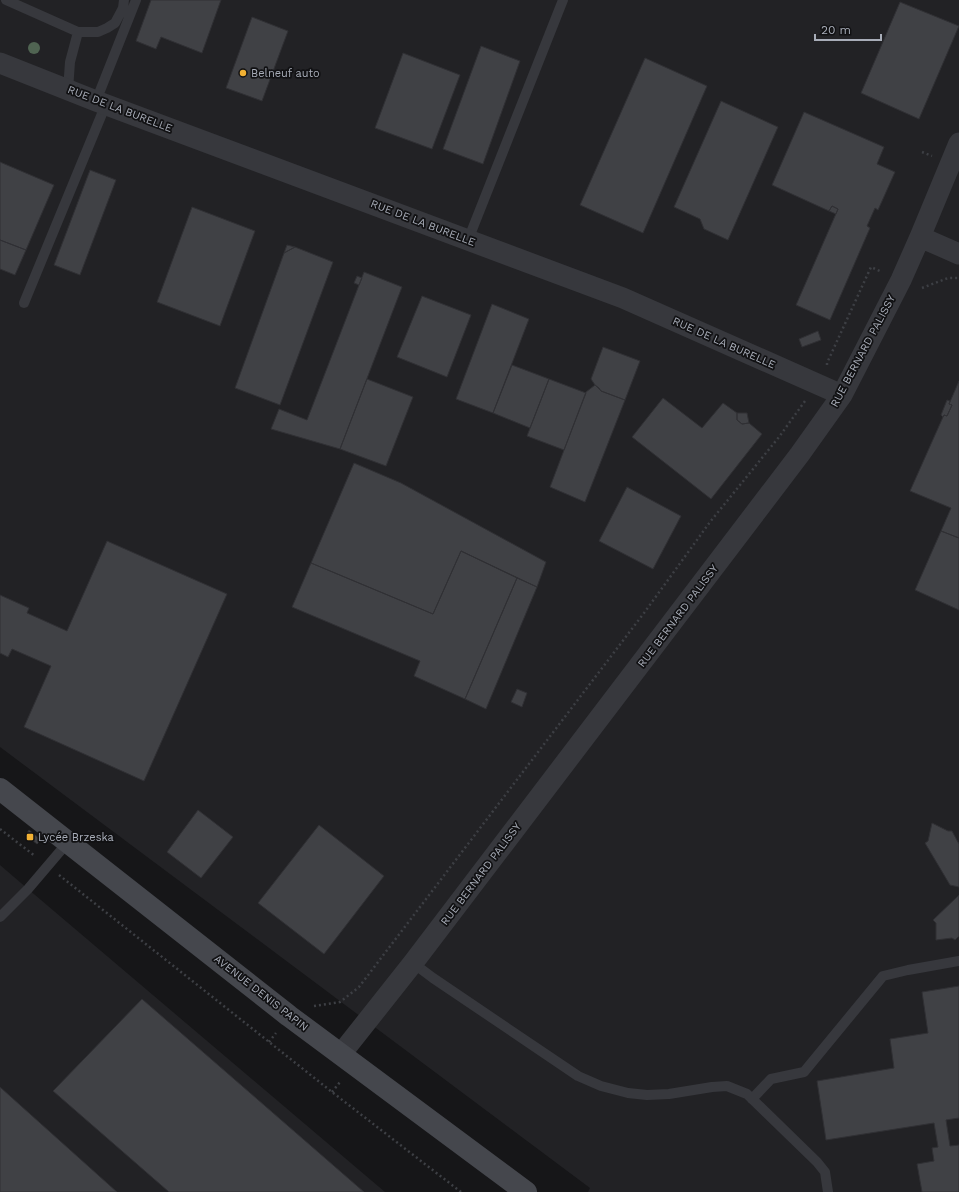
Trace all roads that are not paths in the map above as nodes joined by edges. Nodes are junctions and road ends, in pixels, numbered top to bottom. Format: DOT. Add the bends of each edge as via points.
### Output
graph roads {
  1 [pos="6,0"];
  2 [pos="124,0"];
  3 [pos="136,0"];
  4 [pos="563,0"];
  5 [pos="78,32"];
  6 [pos="0,63"];
  7 [pos="68,90"];
  8 [pos="101,102"];
  9 [pos="959,143"];
  10 [pos="920,237"];
  11 [pos="468,240"];
  12 [pos="959,254"];
  13 [pos="24,304"];
  14 [pos="842,395"];
  15 [pos="0,788"];
  16 [pos="68,842"];
  17 [pos="0,917"];
  18 [pos="959,961"];
  19 [pos="413,963"];
  20 [pos="341,1054"];
  21 [pos="752,1099"];
  22 [pos="526,1192"];
  23 [pos="828,1192"];
  1 -- 5 [label="lane"];
  2 -- 5 [label="lane" via="115,23 98,32"];
  3 -- 8 [label="lane"];
  4 -- 11 [label="lane"];
  5 -- 7 [label="lane" via="70,62"];
  6 -- 7 [label="street, RUE DE LA BURELLE"];
  7 -- 8 [label="street, RUE DE LA BURELLE"];
  8 -- 11 [label="street, RUE DE LA BURELLE"];
  8 -- 13 [label="lane"];
  9 -- 10 [label="street, RUE BERNARD PALISSY"];
  10 -- 12 [label="street"];
  10 -- 14 [label="street, RUE BERNARD PALISSY"];
  11 -- 14 [label="street, RUE DE LA BURELLE" via="623,298"];
  14 -- 19 [label="street, RUE BERNARD PALISSY" via="796,460"];
  15 -- 16 [label="main road, AVENUE DENIS PAPIN"];
  16 -- 17 [label="lane"];
  16 -- 20 [label="main road, AVENUE DENIS PAPIN"];
  18 -- 21 [label="lane" via="883,976 804,1072 771,1079"];
  19 -- 20 [label="street, RUE BERNARD PALISSY"];
  19 -- 21 [label="lane" via="578,1076 601,1086 647,1095 727,1086 747,1094"];
  20 -- 22 [label="main road, AVENUE DENIS PAPIN"];
  21 -- 23 [label="lane" via="817,1162 825,1172"];
}
